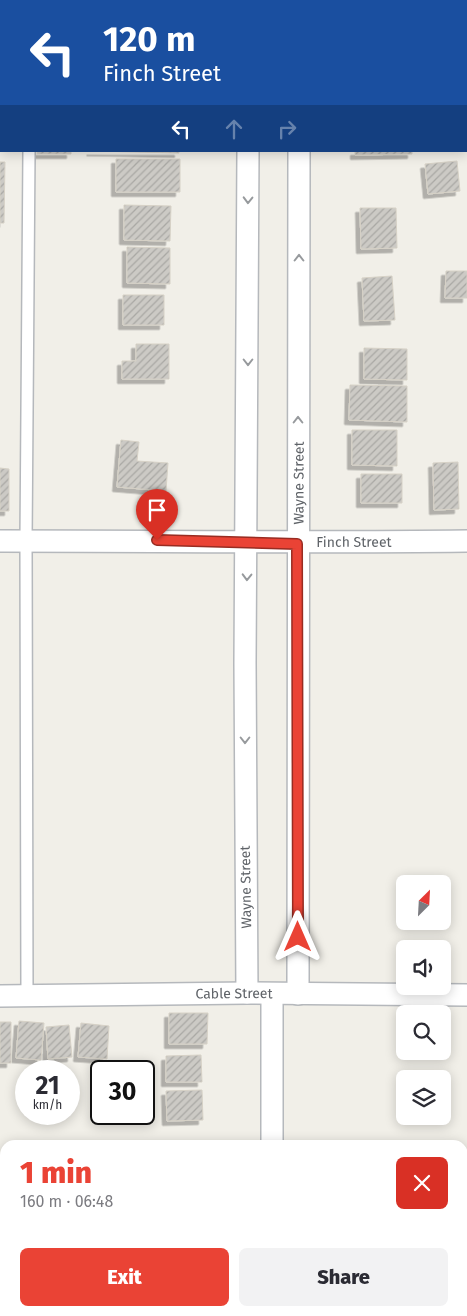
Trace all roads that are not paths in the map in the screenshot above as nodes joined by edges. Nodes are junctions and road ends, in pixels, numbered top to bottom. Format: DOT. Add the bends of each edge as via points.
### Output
graph roads {
  1 [pos="29,152"];
  2 [pos="248,152"];
  3 [pos="299,152"];
  4 [pos="0,541"];
  5 [pos="26,541"];
  6 [pos="467,541"];
  7 [pos="247,543"];
  8 [pos="297,544"];
  9 [pos="247,993"];
  10 [pos="298,994"];
  11 [pos="272,995"];
  12 [pos="0,996"];
  13 [pos="27,996"];
  14 [pos="467,996"];
  15 [pos="272,1140"];
  1 -- 5 [label="lane"];
  2 -- 7 [label="street, Wayne Street, one-way"];
  8 -- 3 [label="street, Wayne Street, one-way"];
  4 -- 5 [label="street, Finch Street"];
  5 -- 7 [label="street, Finch Street"];
  5 -- 13 [label="lane"];
  6 -- 8 [label="street, Finch Street"];
  7 -- 8 [label="street, Finch Street"];
  7 -- 9 [label="street, Wayne Street, one-way"];
  8 -- 10 [label="street, Wayne Street"];
  9 -- 11 [label="street, Cable Street"];
  9 -- 13 [label="street, Cable Street"];
  10 -- 11 [label="street, Cable Street"];
  10 -- 14 [label="street, Cable Street"];
  11 -- 15 [label="street"];
  12 -- 13 [label="street, Cable Street"];
}
